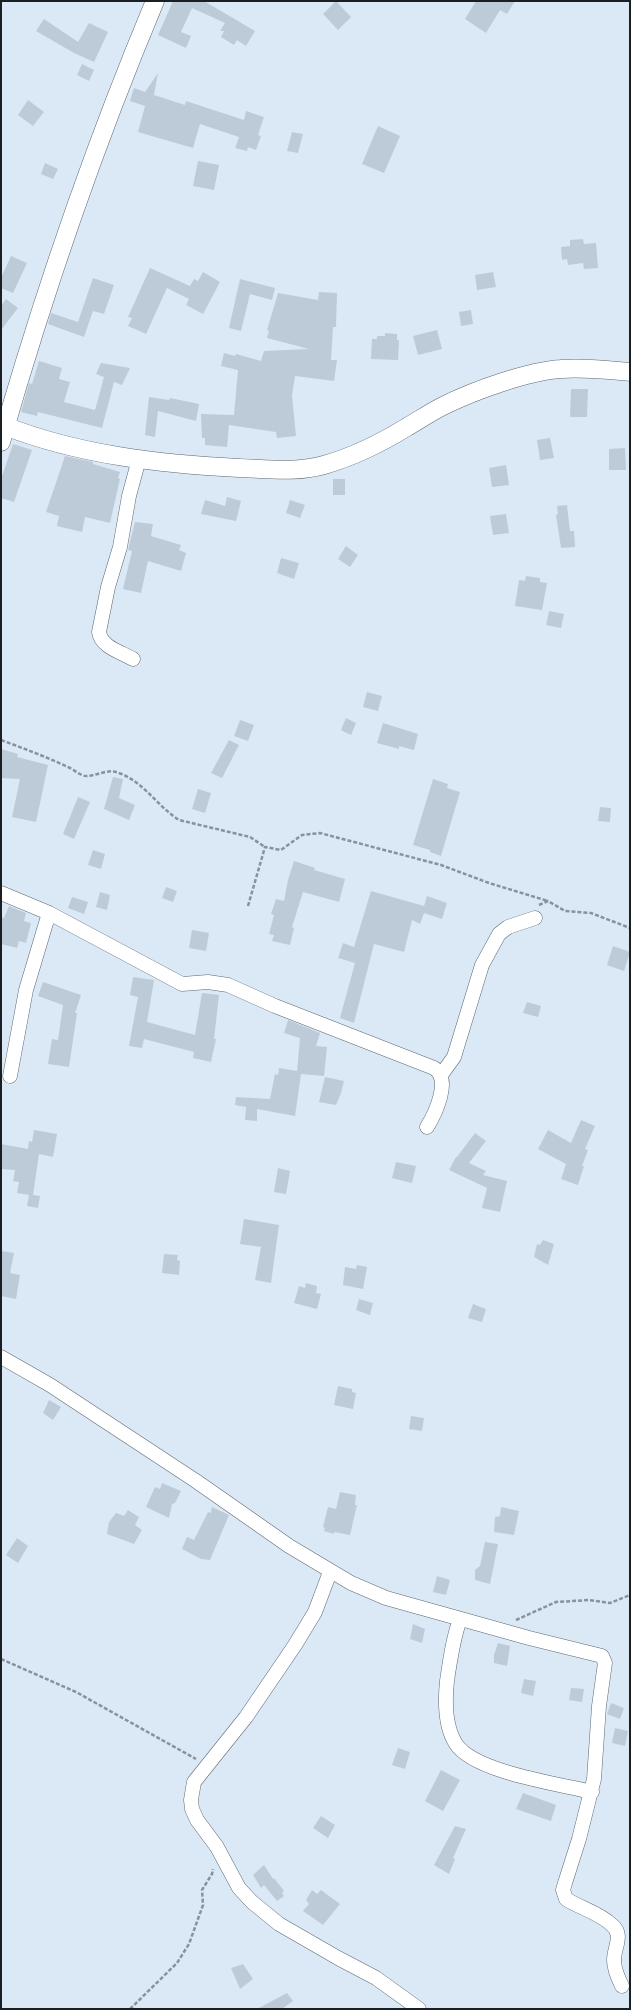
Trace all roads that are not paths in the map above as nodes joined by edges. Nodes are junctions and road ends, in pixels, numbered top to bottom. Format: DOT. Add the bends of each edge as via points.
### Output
graph roads {
  1 [pos="156,1"];
  2 [pos="630,372"];
  3 [pos="2,431"];
  4 [pos="139,459"];
  5 [pos="133,659"];
  6 [pos="1,893"];
  7 [pos="49,913"];
  8 [pos="535,913"];
  9 [pos="441,1075"];
  10 [pos="10,1076"];
  11 [pos="426,1127"];
  12 [pos="1,1357"];
  13 [pos="330,1572"];
  14 [pos="460,1618"];
  15 [pos="592,1792"];
  16 [pos="622,1986"];
  17 [pos="419,2009"];
  1 -- 3 [label="street" via="124,75 34,329"];
  2 -- 4 [label="street" via="562,368 533,374 475,392 443,406 358,453 308,468 288,470 185,465"];
  3 -- 4 [label="street"];
  4 -- 5 [label="street" via="99,632 100,639 105,645"];
  6 -- 7 [label="street"];
  7 -- 9 [label="street" via="182,984 208,982 228,985 428,1065 438,1070"];
  7 -- 10 [label="street" via="26,990"];
  8 -- 9 [label="street" via="508,927 497,938 476,981 454,1057"];
  9 -- 11 [label="street" via="438,1103"];
  12 -- 13 [label="street" via="50,1385"];
  13 -- 14 [label="street" via="386,1598"];
  13 -- 17 [label="street" via="315,1612 295,1645 246,1717 194,1782 192,1809 217,1847 239,1888 265,1914 376,1978"];
  14 -- 15 [label="street" via="452,1646 446,1693 450,1728 456,1744 465,1753 487,1765"];
  14 -- 15 [label="street" via="496,1630 602,1656 605,1663"];
  15 -- 16 [label="street" via="565,1883 564,1895 616,1928 618,1937 614,1962"];
}
